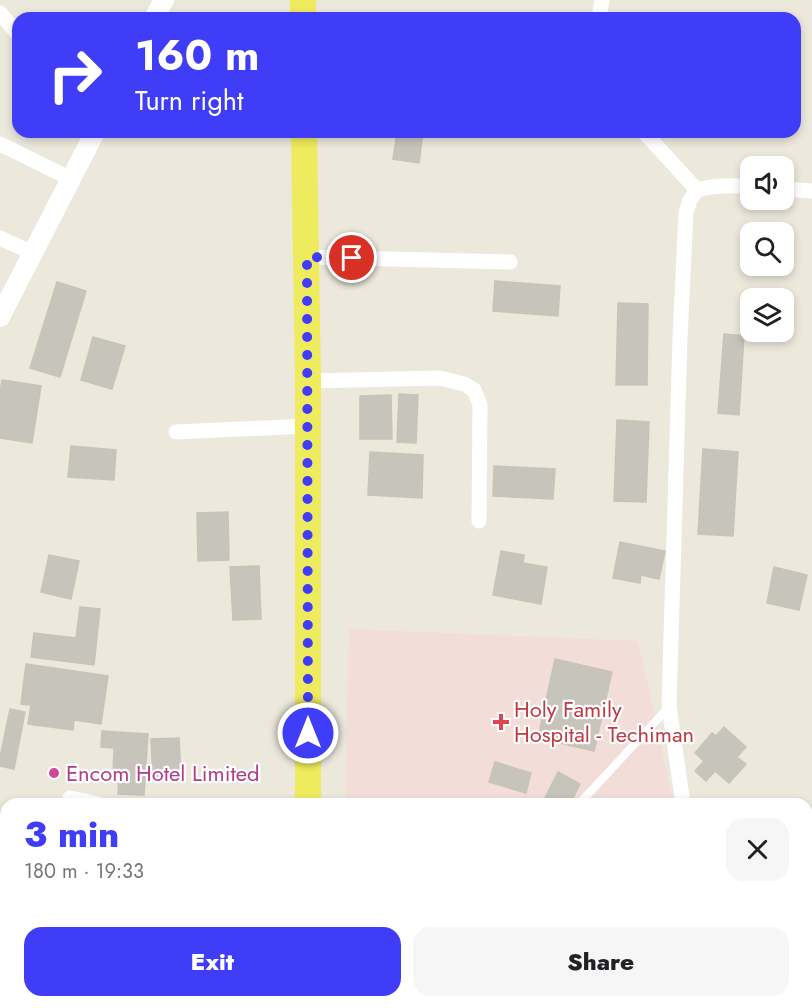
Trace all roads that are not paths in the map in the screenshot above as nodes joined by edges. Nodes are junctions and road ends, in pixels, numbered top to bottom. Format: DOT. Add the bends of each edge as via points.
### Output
graph roads {
  1 [pos="0,13"];
  2 [pos="12,27"];
  3 [pos="92,138"];
  4 [pos="304,138"];
  5 [pos="649,138"];
  6 [pos="0,144"];
  7 [pos="71,179"];
  8 [pos="740,186"];
  9 [pos="697,190"];
  10 [pos="794,190"];
  11 [pos="812,191"];
  12 [pos="0,238"];
  13 [pos="33,253"];
  14 [pos="307,257"];
  15 [pos="510,262"];
  16 [pos="0,317"];
  17 [pos="308,381"];
  18 [pos="308,426"];
  19 [pos="177,432"];
  20 [pos="479,521"];
  21 [pos="669,706"];
  22 [pos="308,798"];
  23 [pos="585,798"];
  24 [pos="682,798"];
  1 -- 2 [label="street"];
  3 -- 7 [label="street"];
  4 -- 14 [label="main road"];
  5 -- 9 [label="street"];
  6 -- 7 [label="street"];
  7 -- 13 [label="street"];
  8 -- 9 [label="street"];
  9 -- 21 [label="street" via="686,213"];
  10 -- 11 [label="street"];
  12 -- 13 [label="street"];
  13 -- 16 [label="street"];
  14 -- 15 [label="street"];
  14 -- 17 [label="main road"];
  17 -- 18 [label="main road"];
  17 -- 20 [label="street" via="440,378 474,390 480,405"];
  18 -- 19 [label="street"];
  18 -- 22 [label="main road"];
  21 -- 23 [label="lane"];
  21 -- 24 [label="street"];
}
